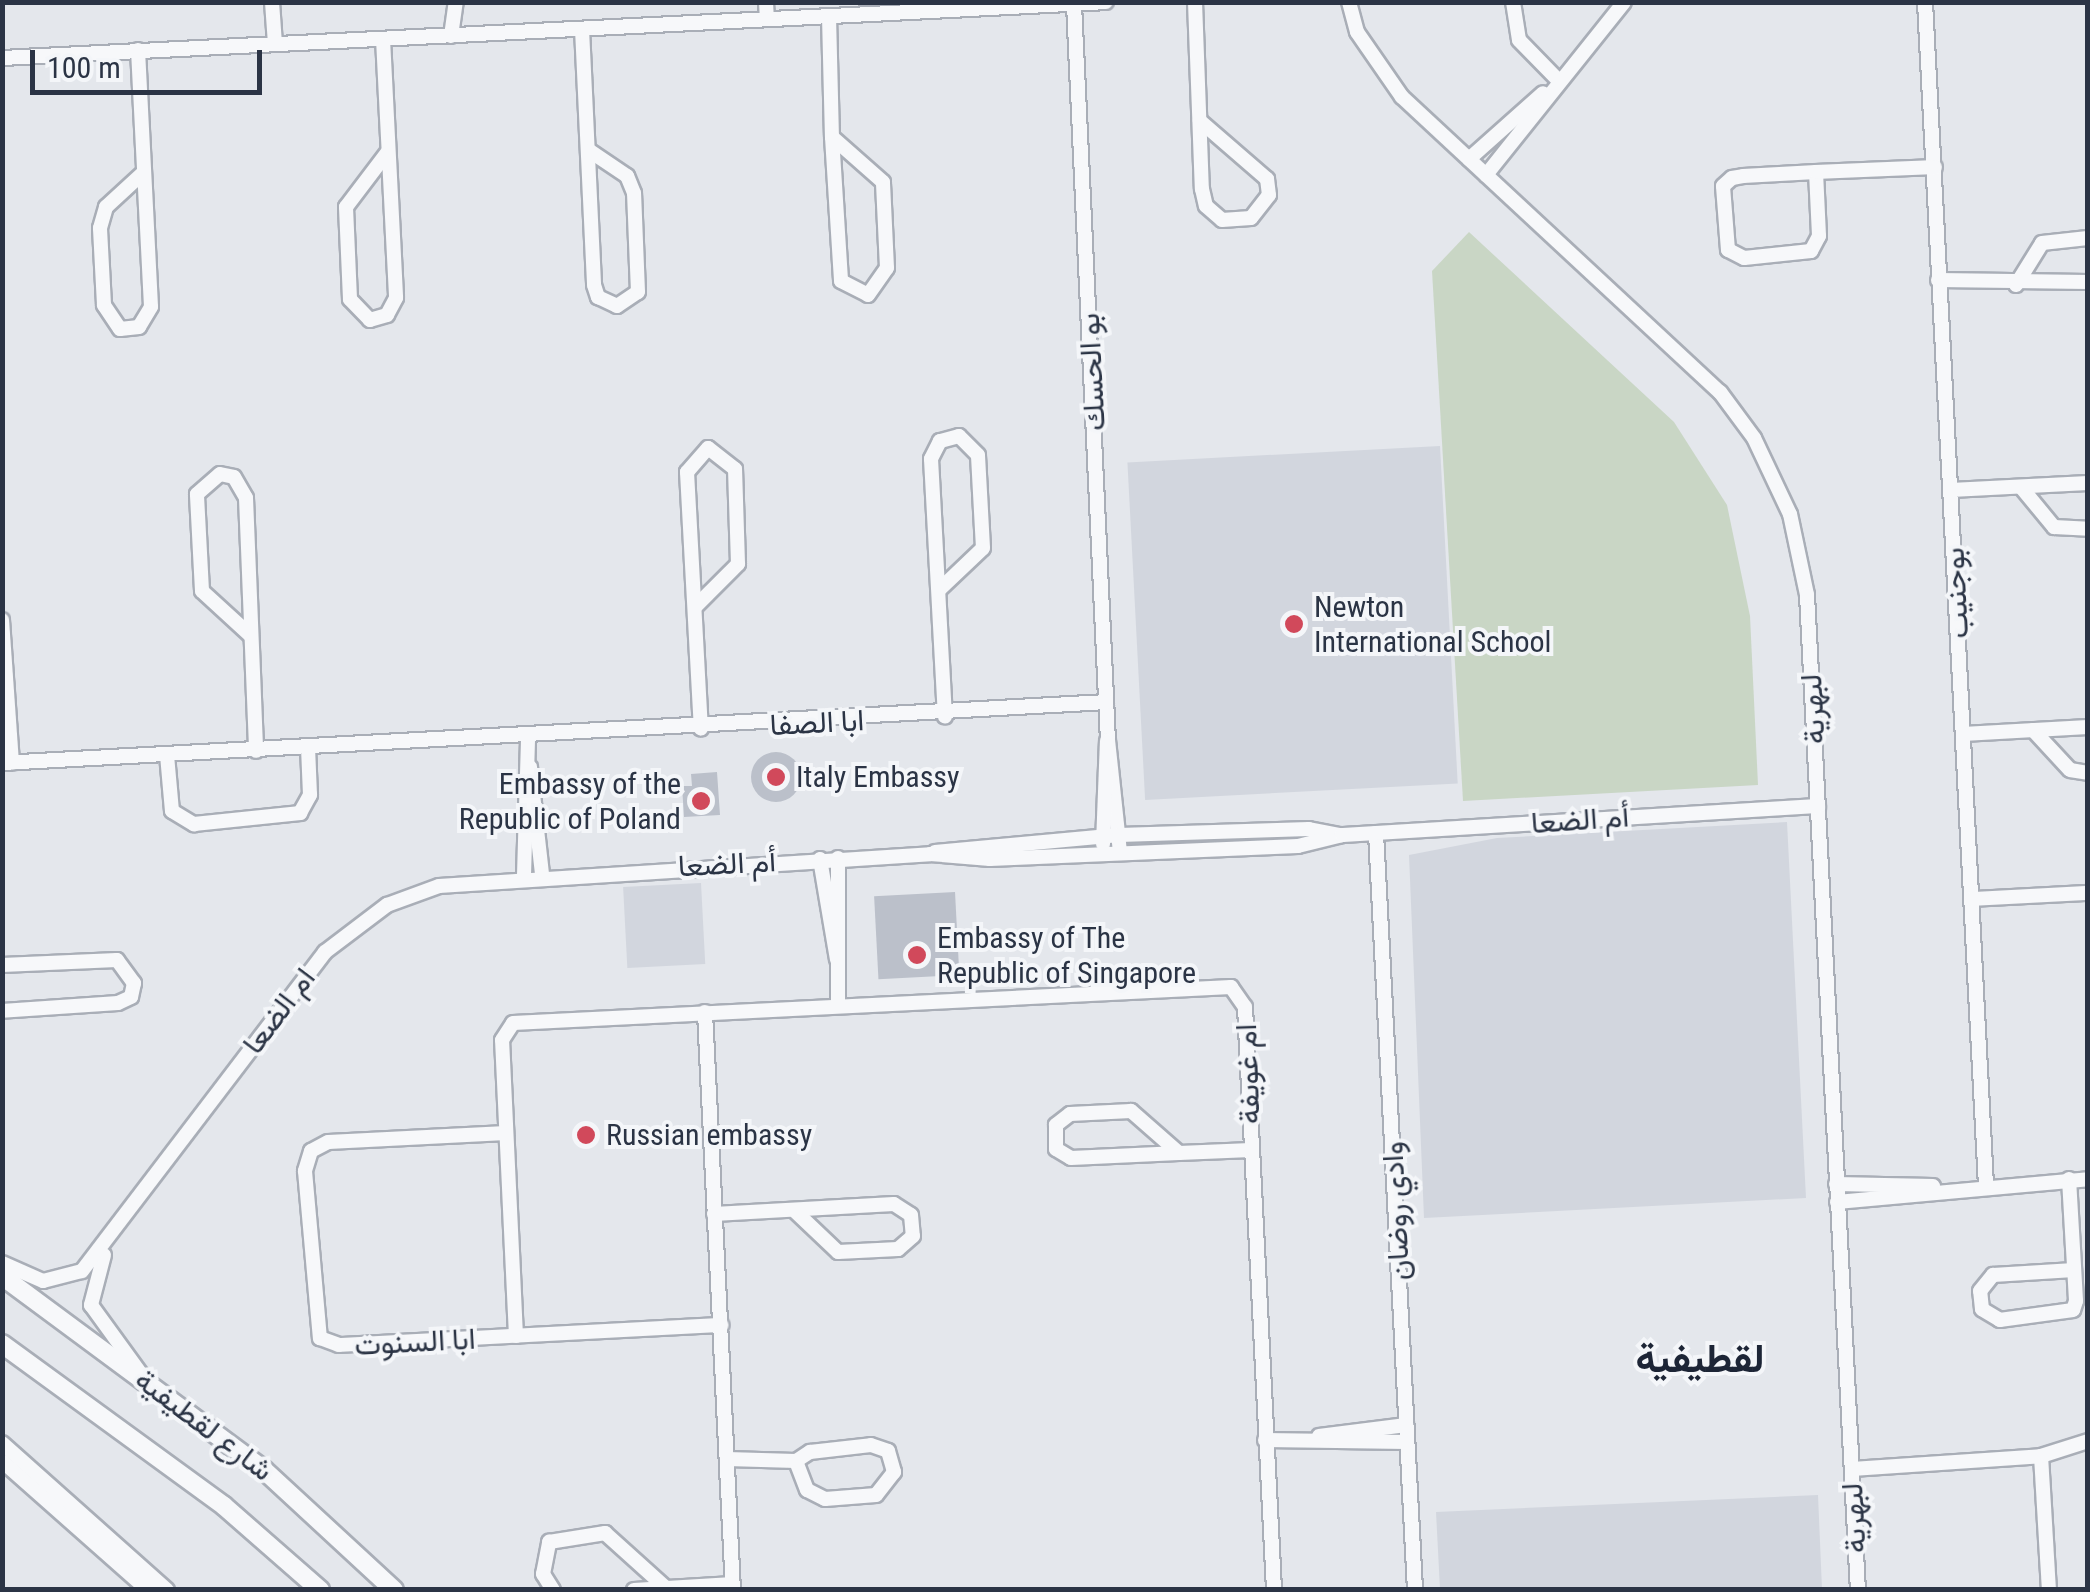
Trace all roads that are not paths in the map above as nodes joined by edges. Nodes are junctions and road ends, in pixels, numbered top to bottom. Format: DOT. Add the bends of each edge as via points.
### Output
graph roads {
  1 [pos="272,2"];
  2 [pos="456,2"];
  3 [pos="766,2"];
  4 [pos="1106,2"];
  5 [pos="1195,2"];
  6 [pos="1350,2"];
  7 [pos="1513,2"];
  8 [pos="1925,2"];
  9 [pos="1074,4"];
  10 [pos="1620,4"];
  11 [pos="828,16"];
  12 [pos="766,19"];
  13 [pos="582,29"];
  14 [pos="451,36"];
  15 [pos="383,39"];
  16 [pos="275,44"];
  17 [pos="138,50"];
  18 [pos="2,58"];
  19 [pos="1552,84"];
  20 [pos="1200,122"];
  21 [pos="832,137"];
  22 [pos="590,151"];
  23 [pos="387,153"];
  24 [pos="1469,159"];
  25 [pos="1934,167"];
  26 [pos="1816,172"];
  27 [pos="143,173"];
  28 [pos="1486,175"];
  29 [pos="2088,238"];
  30 [pos="1938,280"];
  31 [pos="2088,282"];
  32 [pos="2016,285"];
  33 [pos="2088,483"];
  34 [pos="2021,487"];
  35 [pos="1951,490"];
  36 [pos="2088,529"];
  37 [pos="940,589"];
  38 [pos="694,606"];
  39 [pos="2,620"];
  40 [pos="250,635"];
  41 [pos="3,645"];
  42 [pos="1106,702"];
  43 [pos="945,717"];
  44 [pos="2088,728"];
  45 [pos="701,729"];
  46 [pos="2034,730"];
  47 [pos="1963,734"];
  48 [pos="528,738"];
  49 [pos="308,748"];
  50 [pos="256,751"];
  51 [pos="166,756"];
  52 [pos="529,762"];
  53 [pos="7,763"];
  54 [pos="2088,773"];
  55 [pos="1818,806"];
  56 [pos="1376,833"];
  57 [pos="1342,835"];
  58 [pos="1111,836"];
  59 [pos="1120,852"];
  60 [pos="1104,853"];
  61 [pos="930,854"];
  62 [pos="838,858"];
  63 [pos="820,859"];
  64 [pos="542,874"];
  65 [pos="524,875"];
  66 [pos="2088,892"];
  67 [pos="1972,899"];
  68 [pos="837,961"];
  69 [pos="2,965"];
  70 [pos="838,1005"];
  71 [pos="2,1011"];
  72 [pos="705,1012"];
  73 [pos="506,1133"];
  74 [pos="1251,1150"];
  75 [pos="1179,1153"];
  76 [pos="2088,1178"];
  77 [pos="2070,1180"];
  78 [pos="1836,1184"];
  79 [pos="1986,1184"];
  80 [pos="1939,1186"];
  81 [pos="1837,1202"];
  82 [pos="795,1211"];
  83 [pos="714,1214"];
  84 [pos="106,1250"];
  85 [pos="2,1262"];
  86 [pos="2074,1270"];
  87 [pos="2,1276"];
  88 [pos="721,1326"];
  89 [pos="516,1336"];
  90 [pos="2,1344"];
  91 [pos="146,1381"];
  92 [pos="1406,1424"];
  93 [pos="1313,1438"];
  94 [pos="1266,1440"];
  95 [pos="2088,1441"];
  96 [pos="1407,1442"];
  97 [pos="2,1443"];
  98 [pos="2041,1456"];
  99 [pos="726,1458"];
  100 [pos="2,1461"];
  101 [pos="796,1461"];
  102 [pos="1852,1469"];
  103 [pos="64,1502"];
  104 [pos="733,1587"];
  105 [pos="665,1588"];
  106 [pos="685,1588"];
  107 [pos="148,1590"];
  108 [pos="167,1590"];
  109 [pos="320,1590"];
  110 [pos="394,1590"];
  111 [pos="553,1590"];
  112 [pos="634,1590"];
  113 [pos="1274,1590"];
  114 [pos="1415,1590"];
  115 [pos="1858,1590"];
  116 [pos="2049,1590"];
  1 -- 16 [label="street"];
  2 -- 14 [label="street"];
  3 -- 12 [label="street"];
  4 -- 9 [label="street"];
  5 -- 20 [label="street"];
  6 -- 24 [label="street, لبهرية" via="1377,66"];
  7 -- 19 [label="street" via="1519,40"];
  8 -- 25 [label="street, بوجنيب"];
  9 -- 11 [label="street"];
  9 -- 42 [label="street, بو الحسك"];
  10 -- 19 [label="street"];
  11 -- 12 [label="street"];
  11 -- 21 [label="street"];
  12 -- 13 [label="street"];
  13 -- 14 [label="street"];
  13 -- 22 [label="street"];
  14 -- 15 [label="street"];
  15 -- 16 [label="street"];
  15 -- 23 [label="street"];
  16 -- 17 [label="street"];
  17 -- 18 [label="street"];
  17 -- 27 [label="street"];
  19 -- 24 [label="street"];
  19 -- 28 [label="street"];
  20 -- 20 [label="street" via="1267,179 1269,196 1251,218 1222,220 1206,206"];
  21 -- 21 [label="street" via="883,182 886,268 868,295 841,281"];
  22 -- 22 [label="street" via="627,176 634,193 638,292 618,306 598,297 594,285"];
  23 -- 23 [label="street" via="346,207 350,299 370,320 388,315 396,298"];
  24 -- 28 [label="street, لبهرية"];
  25 -- 26 [label="street"];
  25 -- 30 [label="street, بوجنيب"];
  26 -- 26 [label="street" via="1819,236 1811,251 1744,258 1728,250 1726,182"];
  27 -- 27 [label="street" via="106,206 100,228 104,305 120,329 139,328 151,306"];
  28 -- 55 [label="street, لبهرية" via="1706,375 1754,438 1800,547"];
  29 -- 32 [label="street" via="2042,243"];
  30 -- 32 [label="street"];
  30 -- 35 [label="street, بوجنيب"];
  31 -- 32 [label="street"];
  33 -- 34 [label="street"];
  34 -- 35 [label="street"];
  34 -- 36 [label="street" via="2054,527"];
  35 -- 47 [label="street, بوجنيب"];
  37 -- 37 [label="street" via="983,548 978,456 958,436 940,440 931,459"];
  37 -- 43 [label="street"];
  38 -- 38 [label="street" via="738,564 734,470 708,448 687,472"];
  38 -- 45 [label="street"];
  39 -- 41 [label="street"];
  40 -- 40 [label="street" via="202,591 197,494 220,474 234,477 246,498"];
  40 -- 50 [label="street"];
  41 -- 53 [label="street"];
  42 -- 43 [label="street, ابا الصفا"];
  42 -- 58 [label="street, بو الحسك"];
  43 -- 45 [label="street, ابا الصفا"];
  44 -- 46 [label="street"];
  45 -- 48 [label="street, ابا الصفا"];
  46 -- 47 [label="street"];
  46 -- 54 [label="street" via="2070,770"];
  47 -- 67 [label="street, بوجنيب"];
  48 -- 49 [label="street, ابا الصفا"];
  48 -- 52 [label="street"];
  49 -- 50 [label="street, ابا الصفا"];
  49 -- 51 [label="street" via="310,795 300,813 194,824 172,811"];
  50 -- 51 [label="street, ابا الصفا"];
  51 -- 53 [label="street, ابا الصفا"];
  52 -- 64 [label="street"];
  52 -- 65 [label="street"];
  55 -- 56 [label="street, أم الضعا"];
  55 -- 78 [label="street, لبهرية"];
  56 -- 57 [label="street, أم الضعا"];
  56 -- 92 [label="street, وادي روضان"];
  57 -- 58 [label="street, أم الضعا" via="1308,829"];
  57 -- 59 [label="street, أم الضعا" via="1298,846"];
  58 -- 59 [label="street, بو الحسك"];
  58 -- 60 [label="street, بو الحسك"];
  58 -- 61 [label="street, أم الضعا" via="988,842"];
  59 -- 60 [label="street, أم الضعا"];
  60 -- 61 [label="street, أم الضعا"];
  61 -- 62 [label="street, أم الضعا"];
  62 -- 63 [label="street, أم الضعا"];
  62 -- 68 [label="street"];
  63 -- 64 [label="street, أم الضعا"];
  63 -- 68 [label="street"];
  64 -- 65 [label="street, أم الضعا"];
  65 -- 84 [label="street, ام الضعا" via="419,892 342,935"];
  66 -- 67 [label="street"];
  67 -- 79 [label="street, بوجنيب"];
  68 -- 70 [label="street"];
  69 -- 71 [label="street" via="117,960 134,983 131,997 118,1003"];
  70 -- 72 [label="street, ام غويفة"];
  70 -- 74 [label="street, ام غويفة" via="1232,987 1246,1007"];
  72 -- 73 [label="street, ام غويفة" via="513,1023 502,1040"];
  72 -- 83 [label="street"];
  73 -- 89 [label="street, ام غويفة"];
  73 -- 89 [label="street, ابا السنوت" via="323,1143 308,1157 306,1190 313,1320 325,1343"];
  74 -- 75 [label="street"];
  74 -- 94 [label="street, ام غويفة"];
  75 -- 75 [label="street" via="1131,1111 1070,1114 1056,1125 1056,1149 1071,1158"];
  76 -- 77 [label="street"];
  77 -- 79 [label="street"];
  77 -- 86 [label="street"];
  78 -- 80 [label="street"];
  78 -- 81 [label="street, لبهرية"];
  79 -- 80 [label="street"];
  80 -- 81 [label="street"];
  81 -- 102 [label="street, لبهرية"];
  82 -- 82 [label="street" via="838,1252 898,1249 913,1236 911,1215 894,1204"];
  82 -- 83 [label="street"];
  83 -- 88 [label="street"];
  84 -- 85 [label="street, ام الضعا" via="58,1280"];
  84 -- 91 [label="street, ام الضعا" via="91,1305"];
  86 -- 86 [label="street" via="1994,1276 1980,1290 1982,1310 2000,1320 2067,1315 2076,1302"];
  87 -- 91 [label="street, شارع لقطيفية"];
  88 -- 89 [label="street, ابا السنوت"];
  88 -- 99 [label="street"];
  90 -- 109 [label="street, شارع لقطيفية" via="224,1506"];
  91 -- 110 [label="street, شارع لقطيفية" via="315,1511"];
  92 -- 93 [label="street"];
  92 -- 96 [label="street, وادي روضان"];
  93 -- 94 [label="street"];
  93 -- 96 [label="street"];
  94 -- 113 [label="street, ام غويفة"];
  95 -- 98 [label="street"];
  96 -- 114 [label="street, وادي روضان"];
  97 -- 103 [label="street"];
  98 -- 102 [label="street"];
  98 -- 116 [label="street"];
  99 -- 101 [label="street"];
  99 -- 104 [label="street"];
  100 -- 103 [label="street"];
  101 -- 101 [label="street" via="807,1490 825,1498 876,1495 894,1472 888,1450 871,1445 810,1452"];
  102 -- 115 [label="street, لبهرية"];
  103 -- 107 [label="street"];
  103 -- 108 [label="street"];
  104 -- 106 [label="street"];
  105 -- 106 [label="street"];
  105 -- 111 [label="street" via="604,1534 549,1542 542,1574"];
  105 -- 112 [label="street"];
}
